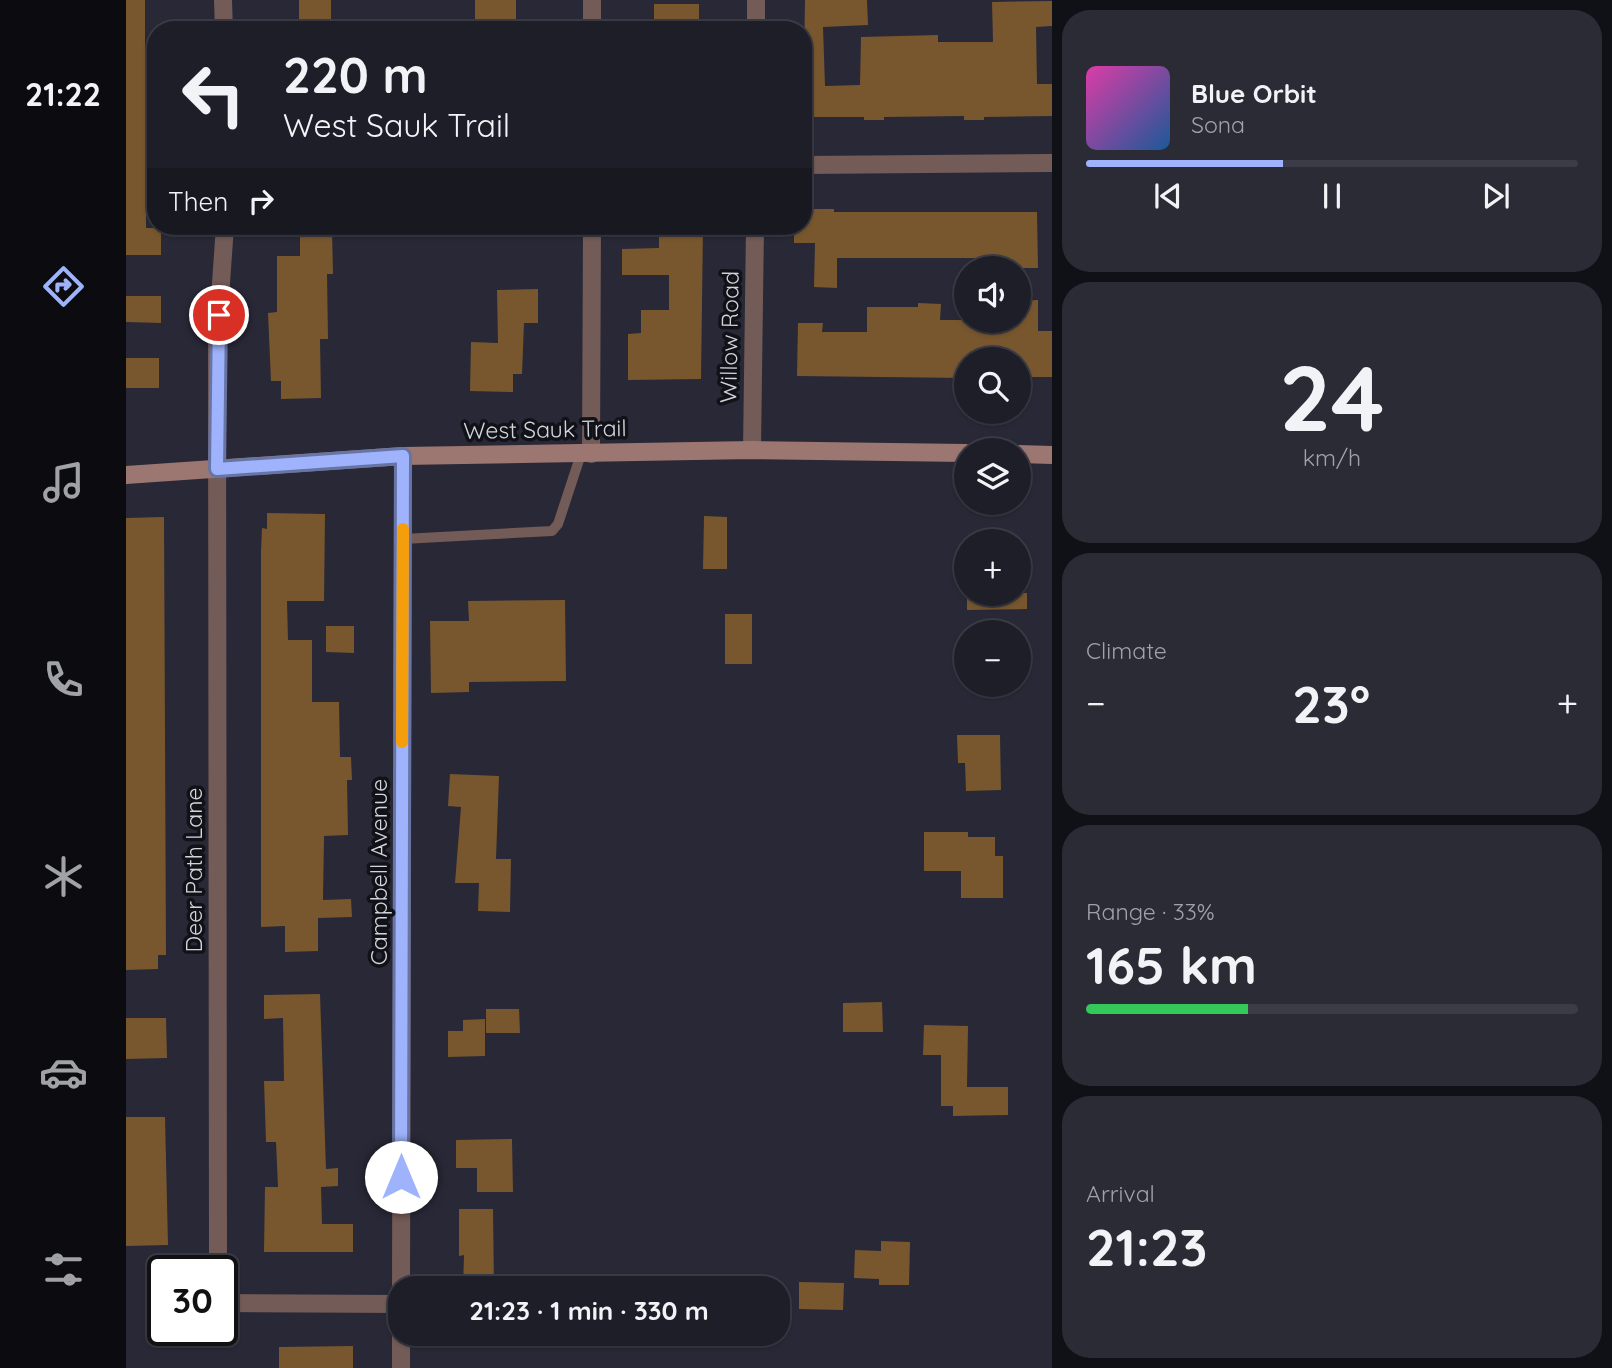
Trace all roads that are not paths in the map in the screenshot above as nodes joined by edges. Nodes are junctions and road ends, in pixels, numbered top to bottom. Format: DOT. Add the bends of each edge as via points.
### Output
graph roads {
  1 [pos="223,0"];
  2 [pos="592,0"];
  3 [pos="756,0"];
  4 [pos="224,21"];
  5 [pos="592,21"];
  6 [pos="756,21"];
  7 [pos="1052,163"];
  8 [pos="812,164"];
  9 [pos="224,235"];
  10 [pos="592,235"];
  11 [pos="755,235"];
  12 [pos="752,450"];
  13 [pos="954,453"];
  14 [pos="586,454"];
  15 [pos="1031,454"];
  16 [pos="1052,455"];
  17 [pos="403,456"];
  18 [pos="217,469"];
  19 [pos="126,475"];
  20 [pos="403,539"];
  21 [pos="218,1255"];
  22 [pos="401,1276"];
  23 [pos="238,1303"];
  24 [pos="388,1304"];
  25 [pos="401,1346"];
  26 [pos="401,1368"];
  1 -- 4 [label="street"];
  2 -- 5 [label="street"];
  3 -- 6 [label="street"];
  7 -- 8 [label="street"];
  9 -- 18 [label="street, Deer Path Lane" via="217,340"];
  10 -- 14 [label="street"];
  11 -- 12 [label="street, Willow Road"];
  12 -- 13 [label="main road, West Sauk Trail"];
  12 -- 14 [label="main road, West Sauk Trail"];
  14 -- 17 [label="main road, West Sauk Trail"];
  14 -- 20 [label="lane" via="552,531"];
  15 -- 16 [label="main road"];
  17 -- 18 [label="main road, West Sauk Trail"];
  17 -- 20 [label="street, Campbell Avenue"];
  18 -- 19 [label="main road, West Sauk Trail"];
  18 -- 21 [label="street, Deer Path Lane"];
  20 -- 22 [label="street, Campbell Avenue"];
  23 -- 24 [label="street"];
  25 -- 26 [label="street"];
}
